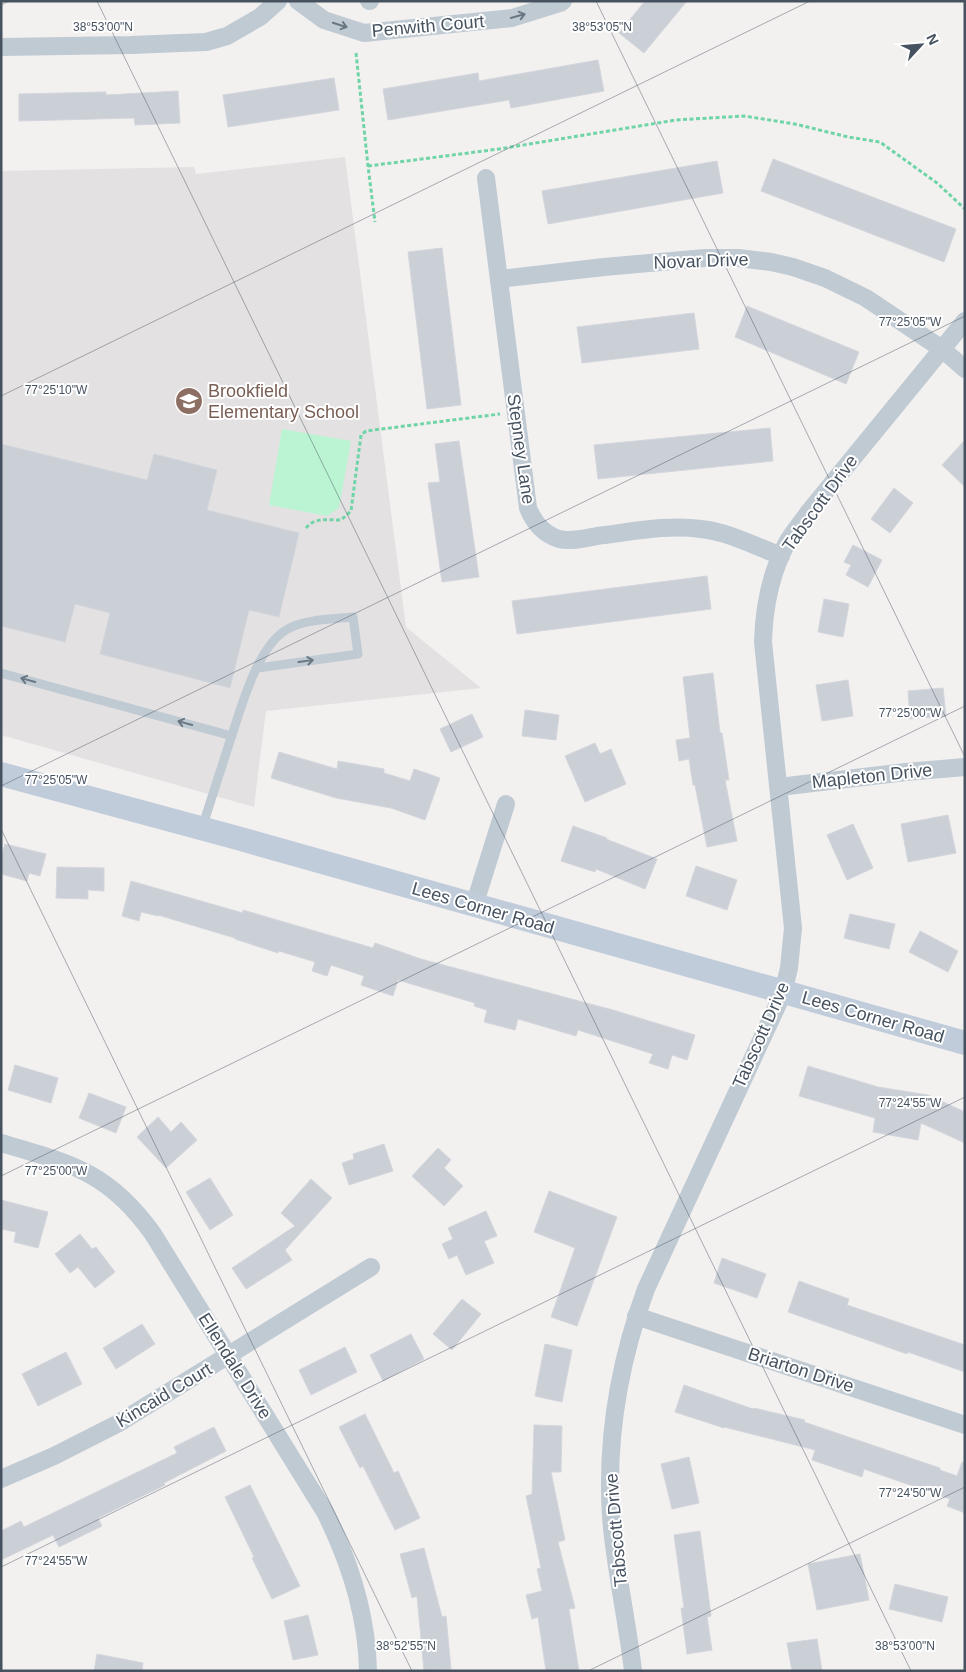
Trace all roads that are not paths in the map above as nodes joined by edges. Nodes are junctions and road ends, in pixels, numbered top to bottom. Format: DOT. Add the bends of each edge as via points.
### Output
graph roads {
  1 [pos="278,1"];
  2 [pos="298,1"];
  3 [pos="563,1"];
  4 [pos="1,47"];
  5 [pos="486,178"];
  6 [pos="499,280"];
  7 [pos="965,321"];
  8 [pos="942,349"];
  9 [pos="965,369"];
  10 [pos="781,556"];
  11 [pos="258,668"];
  12 [pos="1,673"];
  13 [pos="232,736"];
  14 [pos="965,768"];
  15 [pos="1,774"];
  16 [pos="779,787"];
  17 [pos="506,804"];
  18 [pos="202,829"];
  19 [pos="474,906"];
  20 [pos="783,992"];
  21 [pos="965,1043"];
  22 [pos="1,1143"];
  23 [pos="371,1266"];
  24 [pos="636,1316"];
  25 [pos="228,1355"];
  26 [pos="965,1424"];
  27 [pos="1,1480"];
  28 [pos="368,1671"];
  29 [pos="634,1671"];
  1 -- 4 [label="street" via="260,17 227,36 206,42"];
  2 -- 3 [label="street, Penwith Court, one-way" via="324,20 364,33 512,18"];
  5 -- 6 [label="street, Stepney Lane"];
  6 -- 8 [label="street, Novar Drive" via="705,258 761,260 835,282 866,298"];
  6 -- 10 [label="street, Stepney Lane" via="528,508 538,526 548,534 567,540 672,528 701,528 729,535"];
  7 -- 8 [label="street, Tabscott Drive"];
  8 -- 9 [label="street, Novar Drive"];
  8 -- 10 [label="street, Tabscott Drive" via="808,513"];
  10 -- 16 [label="street, Tabscott Drive" via="766,606 763,642"];
  11 -- 11 [label="lane, one-way" via="358,654 353,617 298,624 285,630 266,650"];
  11 -- 13 [label="lane" via="250,680"];
  13 -- 12 [label="lane, one-way"];
  13 -- 18 [label="lane"];
  14 -- 16 [label="street, Mapleton Drive"];
  15 -- 18 [label="street, Lees Corner Road"];
  16 -- 20 [label="street, Tabscott Drive" via="793,928"];
  17 -- 19 [label="street"];
  18 -- 19 [label="street, Lees Corner Road"];
  19 -- 20 [label="street, Lees Corner Road"];
  20 -- 21 [label="street, Lees Corner Road"];
  20 -- 24 [label="street, Tabscott Drive"];
  22 -- 25 [label="street, Ellendale Drive" via="83,1170 124,1199 153,1234"];
  23 -- 25 [label="street, Kincaid Court"];
  24 -- 26 [label="street, Briarton Drive"];
  24 -- 29 [label="street, Tabscott Drive" via="622,1368 610,1461 611,1517"];
  25 -- 27 [label="street, Kincaid Court" via="117,1424"];
  25 -- 28 [label="street, Ellendale Drive" via="338,1538 362,1612"];
}
